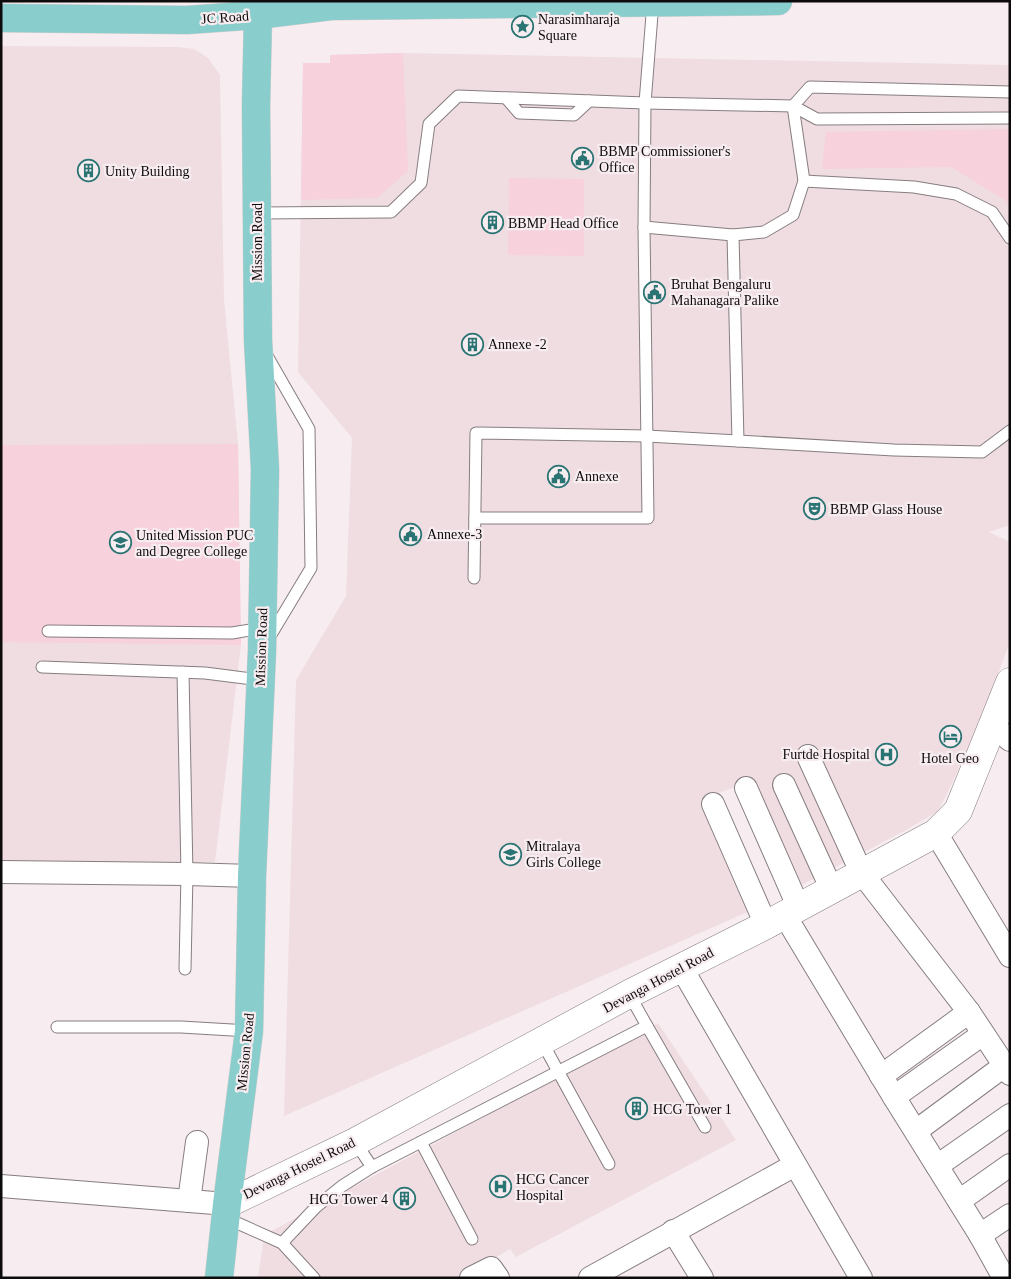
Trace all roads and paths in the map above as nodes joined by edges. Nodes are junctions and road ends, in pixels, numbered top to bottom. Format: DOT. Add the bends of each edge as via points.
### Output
graph roads {
  1 [pos="778,1"];
  2 [pos="653,2"];
  3 [pos="258,8"];
  4 [pos="1,18"];
  5 [pos="1010,92"];
  6 [pos="645,104"];
  7 [pos="793,106"];
  8 [pos="1010,118"];
  9 [pos="804,180"];
  10 [pos="257,213"];
  11 [pos="644,227"];
  12 [pos="733,235"];
  13 [pos="1010,238"];
  14 [pos="258,340"];
  15 [pos="1010,431"];
  16 [pos="646,436"];
  17 [pos="738,441"];
  18 [pos="475,518"];
  19 [pos="474,578"];
  20 [pos="48,631"];
  21 [pos="262,640"];
  22 [pos="42,667"];
  23 [pos="183,672"];
  24 [pos="260,680"];
  25 [pos="1010,682"];
  26 [pos="1000,732"];
  27 [pos="808,756"];
  28 [pos="784,785"];
  29 [pos="746,788"];
  30 [pos="713,804"];
  31 [pos="936,833"];
  32 [pos="1,872"];
  33 [pos="861,872"];
  34 [pos="187,874"];
  35 [pos="252,876"];
  36 [pos="831,888"];
  37 [pos="783,915"];
  38 [pos="1010,956"];
  39 [pos="681,967"];
  40 [pos="185,969"];
  41 [pos="629,994"];
  42 [pos="969,1012"];
  43 [pos="648,1026"];
  44 [pos="57,1027"];
  45 [pos="249,1031"];
  46 [pos="984,1034"];
  47 [pos="542,1042"];
  48 [pos="1006,1062"];
  49 [pos="558,1072"];
  50 [pos="881,1076"];
  51 [pos="894,1096"];
  52 [pos="1010,1115"];
  53 [pos="705,1127"];
  54 [pos="916,1131"];
  55 [pos="197,1142"];
  56 [pos="354,1142"];
  57 [pos="421,1142"];
  58 [pos="609,1164"];
  59 [pos="795,1165"];
  60 [pos="1010,1165"];
  61 [pos="938,1166"];
  62 [pos="372,1167"];
  63 [pos="1,1186"];
  64 [pos="190,1201"];
  65 [pos="959,1202"];
  66 [pos="226,1211"];
  67 [pos="1010,1215"];
  68 [pos="673,1231"];
  69 [pos="980,1235"];
  70 [pos="472,1239"];
  71 [pos="282,1243"];
  72 [pos="1005,1271"];
  73 [pos="219,1278"];
  74 [pos="314,1278"];
  75 [pos="590,1278"];
  76 [pos="702,1278"];
  77 [pos="861,1278"];
  1 -- 2 [label="main road, JC Road"];
  2 -- 3 [label="main road, JC Road"];
  2 -- 6 [label="lane"];
  3 -- 4 [label="main road, JC Road" via="187,20"];
  3 -- 10 [label="main road, Mission Road"];
  5 -- 7 [label="lane" via="810,87"];
  6 -- 7 [label="lane"];
  6 -- 10 [label="lane" via="458,96 429,124 421,183 391,212"];
  6 -- 11 [label="lane"];
  7 -- 8 [label="lane" via="817,118"];
  7 -- 9 [label="lane"];
  9 -- 12 [label="lane" via="794,215 764,232"];
  9 -- 13 [label="lane" via="914,187 956,194 992,212"];
  10 -- 14 [label="main road, Mission Road"];
  11 -- 12 [label="lane"];
  11 -- 16 [label="lane"];
  12 -- 17 [label="lane"];
  14 -- 21 [label="main road, Mission Road" via="265,469"];
  14 -- 21 [label="lane" via="309,428 311,568"];
  15 -- 17 [label="lane" via="982,452"];
  16 -- 17 [label="lane"];
  16 -- 18 [label="lane" via="648,518"];
  16 -- 18 [label="lane" via="476,433"];
  18 -- 19 [label="lane"];
  20 -- 21 [label="lane" via="232,632"];
  21 -- 24 [label="main road, Mission Road"];
  22 -- 23 [label="lane"];
  23 -- 24 [label="lane"];
  23 -- 34 [label="lane"];
  24 -- 35 [label="main road, Mission Road"];
  25 -- 26 [label="main road, Devanga Hostel Road"];
  26 -- 31 [label="main road, Devanga Hostel Road" via="958,811"];
  27 -- 33 [label="street"];
  28 -- 36 [label="street"];
  29 -- 37 [label="street"];
  30 -- 37 [label="street"];
  31 -- 33 [label="main road, Devanga Hostel Road"];
  31 -- 38 [label="street"];
  32 -- 34 [label="street"];
  33 -- 36 [label="main road, Devanga Hostel Road"];
  33 -- 42 [label="street"];
  34 -- 35 [label="street"];
  34 -- 40 [label="lane"];
  35 -- 45 [label="main road, Mission Road"];
  36 -- 37 [label="main road, Devanga Hostel Road"];
  37 -- 39 [label="main road, Devanga Hostel Road"];
  37 -- 50 [label="street"];
  39 -- 41 [label="main road, Devanga Hostel Road"];
  39 -- 59 [label="street"];
  41 -- 43 [label="lane"];
  41 -- 47 [label="main road, Devanga Hostel Road"];
  42 -- 46 [label="street"];
  42 -- 50 [label="street"];
  43 -- 49 [label="lane"];
  43 -- 53 [label="lane"];
  44 -- 45 [label="lane" via="181,1026"];
  45 -- 66 [label="main road, Mission Road"];
  46 -- 48 [label="street"];
  46 -- 51 [label="street"];
  47 -- 49 [label="lane"];
  47 -- 56 [label="main road, Devanga Hostel Road"];
  48 -- 54 [label="street"];
  49 -- 57 [label="lane"];
  49 -- 58 [label="lane"];
  50 -- 51 [label="street"];
  51 -- 54 [label="street"];
  52 -- 61 [label="street"];
  54 -- 61 [label="street"];
  55 -- 64 [label="street"];
  56 -- 62 [label="lane"];
  56 -- 66 [label="main road, Devanga Hostel Road"];
  57 -- 62 [label="lane"];
  57 -- 70 [label="lane"];
  59 -- 68 [label="street"];
  59 -- 77 [label="street"];
  60 -- 65 [label="street"];
  61 -- 65 [label="street"];
  62 -- 71 [label="lane" via="316,1207"];
  63 -- 64 [label="street"];
  64 -- 66 [label="street"];
  65 -- 69 [label="street"];
  66 -- 71 [label="lane"];
  66 -- 73 [label="main road, Mission Road"];
  67 -- 69 [label="street"];
  68 -- 75 [label="street"];
  68 -- 76 [label="street"];
  69 -- 72 [label="street"];
  71 -- 74 [label="lane"];
}
